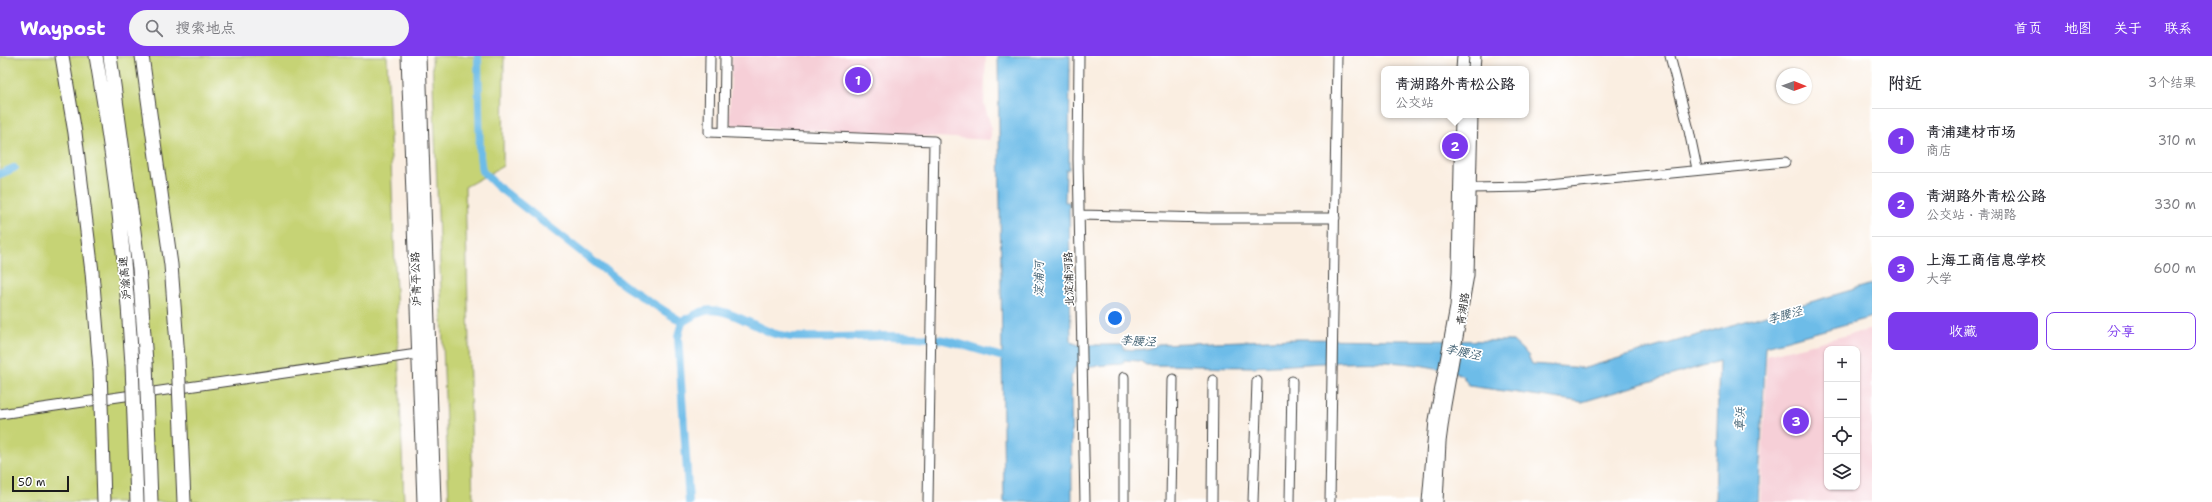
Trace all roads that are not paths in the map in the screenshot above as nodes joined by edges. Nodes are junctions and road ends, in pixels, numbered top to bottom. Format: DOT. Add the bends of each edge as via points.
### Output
graph roads {
  1 [pos="62,56"];
  2 [pos="96,56"];
  3 [pos="110,56"];
  4 [pos="142,56"];
  5 [pos="150,56"];
  6 [pos="408,56"];
  7 [pos="419,56"];
  8 [pos="710,56"];
  9 [pos="725,56"];
  10 [pos="1079,56"];
  11 [pos="1337,56"];
  12 [pos="1463,56"];
  13 [pos="1475,56"];
  14 [pos="1670,56"];
  15 [pos="1462,66"];
  16 [pos="1474,66"];
  17 [pos="1461,118"];
  18 [pos="1472,118"];
  19 [pos="724,132"];
  20 [pos="1785,162"];
  21 [pos="1696,169"];
  22 [pos="1471,188"];
  23 [pos="162,193"];
  24 [pos="1080,215"];
  25 [pos="1335,218"];
  26 [pos="1454,338"];
  27 [pos="424,353"];
  28 [pos="1447,374"];
  29 [pos="1124,377"];
  30 [pos="1173,378"];
  31 [pos="1213,380"];
  32 [pos="1257,381"];
  33 [pos="1292,381"];
  34 [pos="0,414"];
  35 [pos="104,502"];
  36 [pos="137,502"];
  37 [pos="151,502"];
  38 [pos="184,502"];
  39 [pos="424,502"];
  40 [pos="434,502"];
  41 [pos="928,502"];
  42 [pos="1085,502"];
  43 [pos="1124,502"];
  44 [pos="1171,502"];
  45 [pos="1212,502"];
  46 [pos="1253,502"];
  47 [pos="1290,502"];
  48 [pos="1330,502"];
  49 [pos="1428,502"];
  50 [pos="1437,502"];
  1 -- 35 [label="highway, bridge" via="75,132 92,272 100,369"];
  2 -- 36 [label="highway, 沪渝高速, bridge" via="125,269 132,364"];
  3 -- 37 [label="highway, 沪渝高速, bridge" via="139,268 146,362"];
  4 -- 23 [label="highway"];
  5 -- 23 [label="highway"];
  6 -- 27 [label="highway, 沪青平公路"];
  7 -- 27 [label="highway, 沪青平公路"];
  8 -- 19 [label="street" via="709,132"];
  9 -- 19 [label="street"];
  10 -- 24 [label="street, 北淀浦河路"];
  11 -- 25 [label="street"];
  12 -- 15 [label="main road"];
  13 -- 16 [label="main road"];
  14 -- 21 [label="street"];
  17 -- 26 [label="main road, 青湖路"];
  18 -- 22 [label="main road, 青湖路"];
  19 -- 41 [label="street" via="934,141"];
  20 -- 21 [label="street"];
  21 -- 22 [label="street" via="1528,187"];
  22 -- 26 [label="main road, 青湖路" via="1468,275"];
  23 -- 38 [label="highway, bridge" via="171,265 178,358"];
  24 -- 25 [label="street"];
  24 -- 42 [label="street, 北淀浦河路"];
  25 -- 48 [label="street"];
  26 -- 28 [label="main road, 青湖路"];
  27 -- 34 [label="street"];
  27 -- 39 [label="highway, 沪青平公路"];
  27 -- 40 [label="highway, 沪青平公路"];
  28 -- 49 [label="main road, 青湖路" via="1434,420"];
  28 -- 50 [label="main road, 青湖路"];
  29 -- 43 [label="street"];
  30 -- 44 [label="street"];
  31 -- 45 [label="street"];
  32 -- 46 [label="street"];
  33 -- 47 [label="street"];
}
